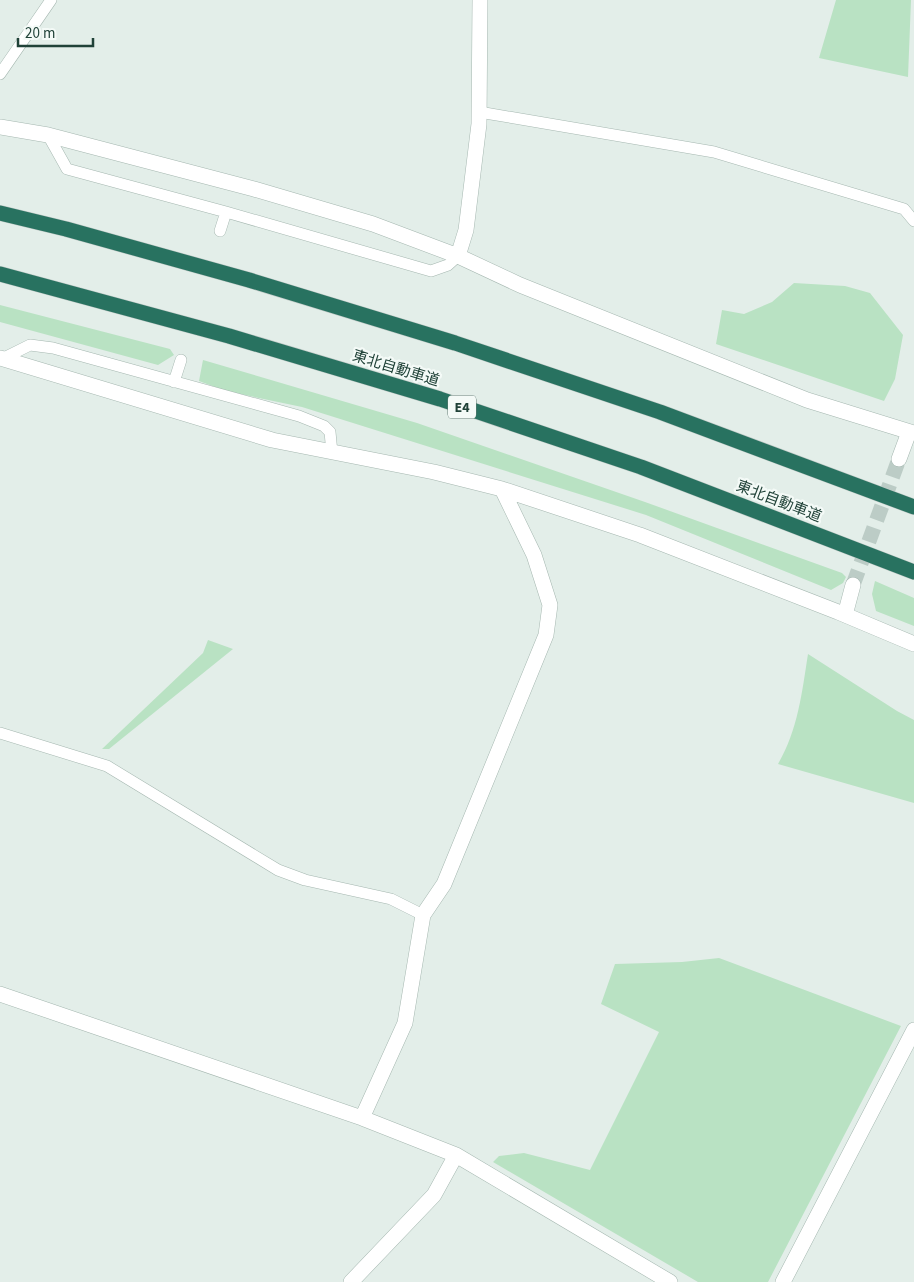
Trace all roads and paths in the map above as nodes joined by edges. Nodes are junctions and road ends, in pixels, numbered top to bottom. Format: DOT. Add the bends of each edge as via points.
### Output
graph roads {
  1 [pos="51,0"];
  2 [pos="480,0"];
  3 [pos="0,74"];
  4 [pos="479,112"];
  5 [pos="0,127"];
  6 [pos="48,135"];
  7 [pos="226,212"];
  8 [pos="0,213"];
  9 [pos="914,222"];
  10 [pos="220,230"];
  11 [pos="458,256"];
  12 [pos="0,274"];
  13 [pos="1,358"];
  14 [pos="181,360"];
  15 [pos="174,382"];
  16 [pos="912,432"];
  17 [pos="332,452"];
  18 [pos="899,459"];
  19 [pos="502,489"];
  20 [pos="914,507"];
  21 [pos="914,572"];
  22 [pos="853,585"];
  23 [pos="845,615"];
  24 [pos="914,644"];
  25 [pos="0,733"];
  26 [pos="423,915"];
  27 [pos="0,994"];
  28 [pos="914,1030"];
  29 [pos="362,1118"];
  30 [pos="456,1155"];
  31 [pos="351,1282"];
  32 [pos="670,1282"];
  33 [pos="783,1282"];
  1 -- 3 [label="lane"];
  2 -- 4 [label="street"];
  4 -- 9 [label="lane" via="714,152 904,209"];
  4 -- 11 [label="street" via="466,230"];
  5 -- 6 [label="street"];
  6 -- 7 [label="lane" via="67,169"];
  6 -- 11 [label="street" via="373,224"];
  7 -- 10 [label="lane"];
  7 -- 11 [label="lane" via="431,271 448,266"];
  8 -- 20 [label="highway" via="66,228 231,275 455,343 660,412"];
  11 -- 16 [label="street" via="520,285 807,400"];
  12 -- 21 [label="highway, 東北自動車道 / E4" via="229,336 440,399 642,467"];
  13 -- 15 [label="lane" via="30,345 53,348"];
  13 -- 17 [label="street" via="272,440"];
  14 -- 15 [label="lane"];
  15 -- 17 [label="lane" via="299,416 324,426 330,432"];
  16 -- 18 [label="street"];
  17 -- 19 [label="street"];
  19 -- 23 [label="street" via="640,535"];
  19 -- 26 [label="street" via="534,555 550,606 546,635 444,884"];
  22 -- 23 [label="street"];
  23 -- 24 [label="street"];
  25 -- 26 [label="lane" via="107,766 278,870 305,880 391,899"];
  26 -- 29 [label="street" via="404,1023"];
  27 -- 29 [label="street"];
  28 -- 33 [label="street"];
  29 -- 30 [label="street"];
  30 -- 31 [label="street" via="434,1194"];
  30 -- 32 [label="street"];
}
